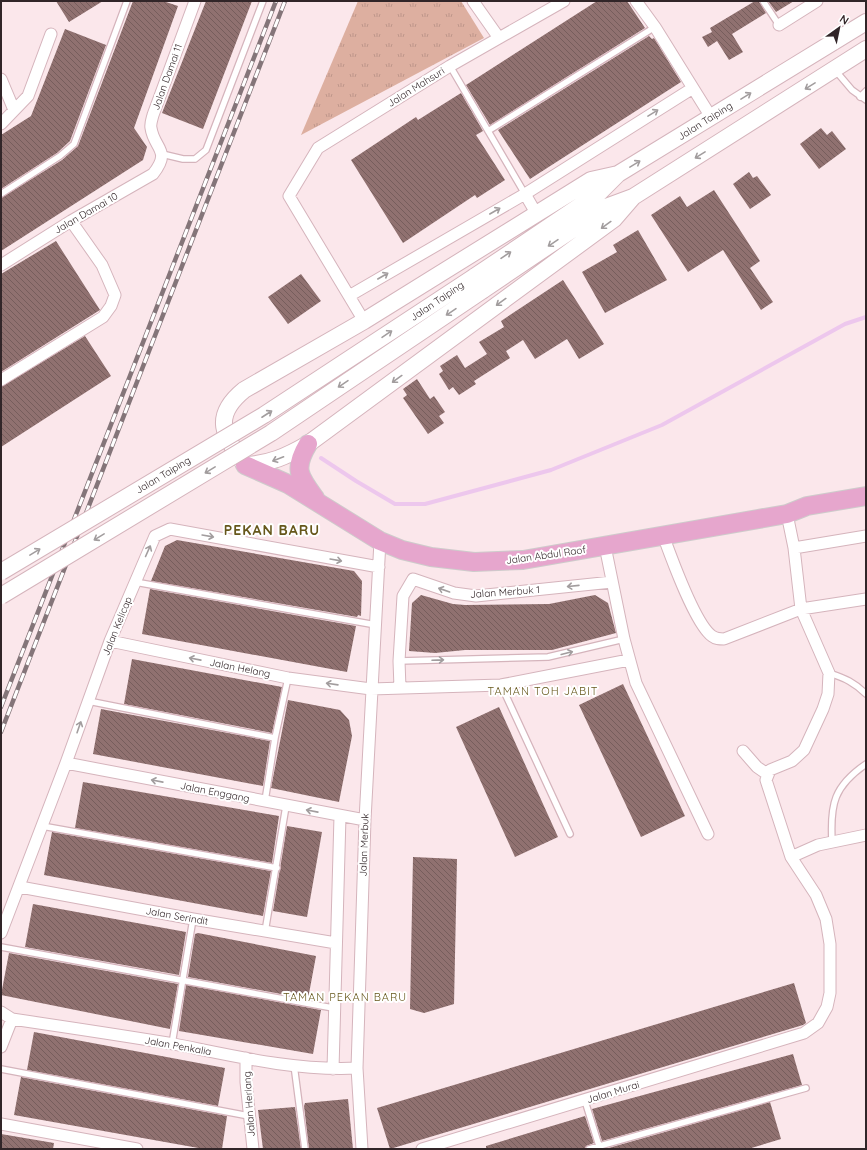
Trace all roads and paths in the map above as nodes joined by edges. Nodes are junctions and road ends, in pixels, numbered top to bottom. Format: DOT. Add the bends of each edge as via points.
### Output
graph roads {
  1 [pos="127,1"];
  2 [pos="195,1"];
  3 [pos="263,1"];
  4 [pos="473,1"];
  5 [pos="564,1"];
  6 [pos="636,1"];
  7 [pos="763,1"];
  8 [pos="817,1"];
  9 [pos="866,22"];
  10 [pos="779,25"];
  11 [pos="655,27"];
  12 [pos="51,34"];
  13 [pos="499,38"];
  14 [pos="866,49"];
  15 [pos="450,66"];
  16 [pos="835,70"];
  17 [pos="1,79"];
  18 [pos="693,88"];
  19 [pos="866,91"];
  20 [pos="860,96"];
  21 [pos="866,100"];
  22 [pos="14,110"];
  23 [pos="711,117"];
  24 [pos="1,124"];
  25 [pos="488,131"];
  26 [pos="162,154"];
  27 [pos="618,174"];
  28 [pos="1,194"];
  29 [pos="525,194"];
  30 [pos="633,196"];
  31 [pos="536,213"];
  32 [pos="72,221"];
  33 [pos="1,265"];
  34 [pos="349,296"];
  35 [pos="364,321"];
  36 [pos="1,380"];
  37 [pos="308,444"];
  38 [pos="245,465"];
  39 [pos="866,496"];
  40 [pos="316,500"];
  41 [pos="866,509"];
  42 [pos="787,514"];
  43 [pos="663,535"];
  44 [pos="866,536"];
  45 [pos="380,541"];
  46 [pos="605,546"];
  47 [pos="794,548"];
  48 [pos="379,568"];
  49 [pos="1,572"];
  50 [pos="135,582"];
  51 [pos="612,582"];
  52 [pos="1,596"];
  53 [pos="866,599"];
  54 [pos="801,609"];
  55 [pos="376,625"];
  56 [pos="624,639"];
  57 [pos="110,642"];
  58 [pos="630,660"];
  59 [pos="399,661"];
  60 [pos="830,673"];
  61 [pos="288,678"];
  62 [pos="501,685"];
  63 [pos="400,688"];
  64 [pos="371,689"];
  65 [pos="866,694"];
  66 [pos="88,701"];
  67 [pos="275,738"];
  68 [pos="743,750"];
  69 [pos="66,763"];
  70 [pos="866,764"];
  71 [pos="767,774"];
  72 [pos="265,801"];
  73 [pos="286,806"];
  74 [pos="340,816"];
  75 [pos="365,820"];
  76 [pos="42,826"];
  77 [pos="570,834"];
  78 [pos="708,834"];
  79 [pos="866,835"];
  80 [pos="832,841"];
  81 [pos="791,857"];
  82 [pos="277,868"];
  83 [pos="20,887"];
  84 [pos="193,919"];
  85 [pos="265,932"];
  86 [pos="1,933"];
  87 [pos="336,943"];
  88 [pos="1,947"];
  89 [pos="183,980"];
  90 [pos="333,1008"];
  91 [pos="1,1012"];
  92 [pos="12,1019"];
  93 [pos="172,1044"];
  94 [pos="1,1046"];
  95 [pos="246,1058"];
  96 [pos="294,1065"];
  97 [pos="357,1068"];
  98 [pos="1,1069"];
  99 [pos="333,1069"];
  100 [pos="806,1088"];
  101 [pos="585,1101"];
  102 [pos="249,1116"];
  103 [pos="1,1124"];
  104 [pos="600,1147"];
  105 [pos="121,1148"];
  106 [pos="137,1149"];
  107 [pos="253,1149"];
  108 [pos="305,1149"];
  109 [pos="362,1149"];
  110 [pos="422,1149"];
  111 [pos="589,1149"];
  1 -- 28 [label="lane" via="74,144"];
  2 -- 26 [label="street, Jalan Damai 11" via="153,115 151,128"];
  3 -- 26 [label="lane" via="206,150 195,159"];
  4 -- 13 [label="street"];
  5 -- 13 [label="street, Jalan Mahsuri"];
  6 -- 11 [label="street"];
  7 -- 10 [label="lane"];
  8 -- 10 [label="street"];
  23 -- 9 [label="main road, Jalan Taiping, one-way"];
  11 -- 18 [label="street"];
  11 -- 25 [label="lane"];
  12 -- 22 [label="street" via="28,96"];
  13 -- 15 [label="street, Jalan Mahsuri"];
  14 -- 16 [label="main road, Jalan Taiping"];
  15 -- 25 [label="lane"];
  15 -- 34 [label="street, Jalan Mahsuri" via="318,148 289,196"];
  16 -- 20 [label="lane"];
  16 -- 30 [label="main road, Jalan Taiping, one-way"];
  17 -- 22 [label="street"];
  18 -- 23 [label="street"];
  29 -- 18 [label="street, one-way"];
  19 -- 20 [label="lane"];
  20 -- 21 [label="lane"];
  22 -- 24 [label="street"];
  27 -- 23 [label="main road, Jalan Taiping, one-way"];
  25 -- 29 [label="lane"];
  26 -- 32 [label="street, Jalan Damai 10" via="160,165 153,174"];
  27 -- 31 [label="main road" via="591,180"];
  49 -- 27 [label="main road, Jalan Taiping, one-way, bridge" via="264,415 599,193"];
  29 -- 31 [label="street"];
  34 -- 29 [label="street, one-way"];
  30 -- 37 [label="main road, one-way" via="608,224"];
  30 -- 52 [label="main road, Jalan Taiping, one-way, bridge" via="606,207 271,433"];
  31 -- 35 [label="main road"];
  32 -- 33 [label="street, Jalan Damai 10"];
  32 -- 36 [label="street" via="102,265 115,295 111,306 103,317"];
  34 -- 35 [label="street"];
  35 -- 38 [label="main road" via="231,400 224,414 224,430 230,445"];
  37 -- 38 [label="main road, one-way" via="276,460"];
  37 -- 40 [label="main road" via="299,459 299,472"];
  38 -- 40 [label="main road, Jalan Abdul Raof"];
  39 -- 42 [label="main road, Jalan Abdul Raof" via="807,506"];
  40 -- 45 [label="main road, Jalan Abdul Raof"];
  41 -- 42 [label="main road, Jalan Abdul Raof" via="808,518"];
  42 -- 43 [label="main road, Jalan Abdul Raof"];
  42 -- 47 [label="street"];
  43 -- 46 [label="main road, Jalan Abdul Raof"];
  43 -- 54 [label="street" via="679,577 699,618 717,639 724,639"];
  44 -- 47 [label="street"];
  45 -- 46 [label="main road, Jalan Abdul Raof" via="402,550 432,557 474,562 523,560"];
  45 -- 48 [label="street, Jalan Merbuk"];
  46 -- 51 [label="street"];
  47 -- 54 [label="street"];
  50 -- 48 [label="street, Jalan Kelicap, one-way" via="155,536 170,529"];
  48 -- 55 [label="street, Jalan Merbuk"];
  50 -- 55 [label="lane"];
  50 -- 57 [label="street, Jalan Kelicap"];
  51 -- 56 [label="street"];
  51 -- 59 [label="street, Jalan Merbuk 1, one-way" via="476,596 454,593 413,580 403,596"];
  53 -- 54 [label="street"];
  54 -- 60 [label="street"];
  55 -- 64 [label="street, Jalan Merbuk"];
  56 -- 58 [label="street"];
  59 -- 56 [label="lane, one-way" via="548,657"];
  61 -- 57 [label="street, Jalan Helang, one-way"];
  57 -- 66 [label="street, Jalan Kelicap"];
  58 -- 62 [label="street, Jalan Helang"];
  58 -- 78 [label="street" via="636,683"];
  59 -- 63 [label="street"];
  60 -- 65 [label="lane" via="846,678"];
  60 -- 71 [label="street" via="828,694 823,709 804,750 792,761 770,770"];
  64 -- 61 [label="street, Jalan Helang, one-way"];
  61 -- 67 [label="lane"];
  62 -- 63 [label="street, Jalan Helang"];
  62 -- 77 [label="lane"];
  63 -- 64 [label="street, Jalan Helang"];
  64 -- 75 [label="street, Jalan Merbuk"];
  66 -- 67 [label="lane"];
  69 -- 66 [label="street, Jalan Kelicap, one-way"];
  67 -- 72 [label="lane"];
  68 -- 71 [label="street" via="756,767"];
  72 -- 69 [label="street, Jalan Enggang, one-way"];
  69 -- 76 [label="street, Jalan Kelicap"];
  70 -- 80 [label="lane" via="838,790 831,818"];
  71 -- 81 [label="street" via="766,780"];
  72 -- 73 [label="street, Jalan Enggang"];
  74 -- 73 [label="street, Jalan Enggang, one-way"];
  73 -- 82 [label="lane"];
  74 -- 75 [label="street, Jalan Enggang"];
  74 -- 87 [label="street"];
  75 -- 97 [label="street, Jalan Merbuk"];
  76 -- 82 [label="lane"];
  76 -- 83 [label="street, Jalan Kelicap"];
  79 -- 80 [label="street"];
  80 -- 81 [label="street"];
  81 -- 101 [label="street, Jalan Murai" via="816,895 826,919 830,944 830,993 827,1007 818,1023 804,1033"];
  82 -- 85 [label="lane"];
  83 -- 84 [label="street, Jalan Serindit"];
  83 -- 86 [label="street, Jalan Kelicap"];
  84 -- 85 [label="street, Jalan Serindit"];
  84 -- 89 [label="lane"];
  85 -- 87 [label="street, Jalan Serindit"];
  87 -- 90 [label="street"];
  88 -- 89 [label="lane"];
  89 -- 90 [label="lane"];
  89 -- 93 [label="lane"];
  90 -- 99 [label="street"];
  91 -- 92 [label="street, Jalan Penkalia"];
  92 -- 93 [label="street, Jalan Penkalia"];
  92 -- 94 [label="street"];
  93 -- 95 [label="street, Jalan Penkalia"];
  95 -- 96 [label="street, Jalan Penkalia"];
  95 -- 102 [label="street, Jalan Heriang"];
  96 -- 99 [label="street, Jalan Penkalia"];
  96 -- 108 [label="lane"];
  97 -- 99 [label="street, Jalan Penkalia"];
  97 -- 109 [label="street, Jalan Merbuk"];
  98 -- 102 [label="lane"];
  100 -- 104 [label="lane"];
  101 -- 104 [label="lane"];
  101 -- 110 [label="street, Jalan Murai"];
  102 -- 107 [label="street, Jalan Heriang"];
  103 -- 105 [label="street"];
  104 -- 111 [label="lane"];
  105 -- 106 [label="street"];
}
